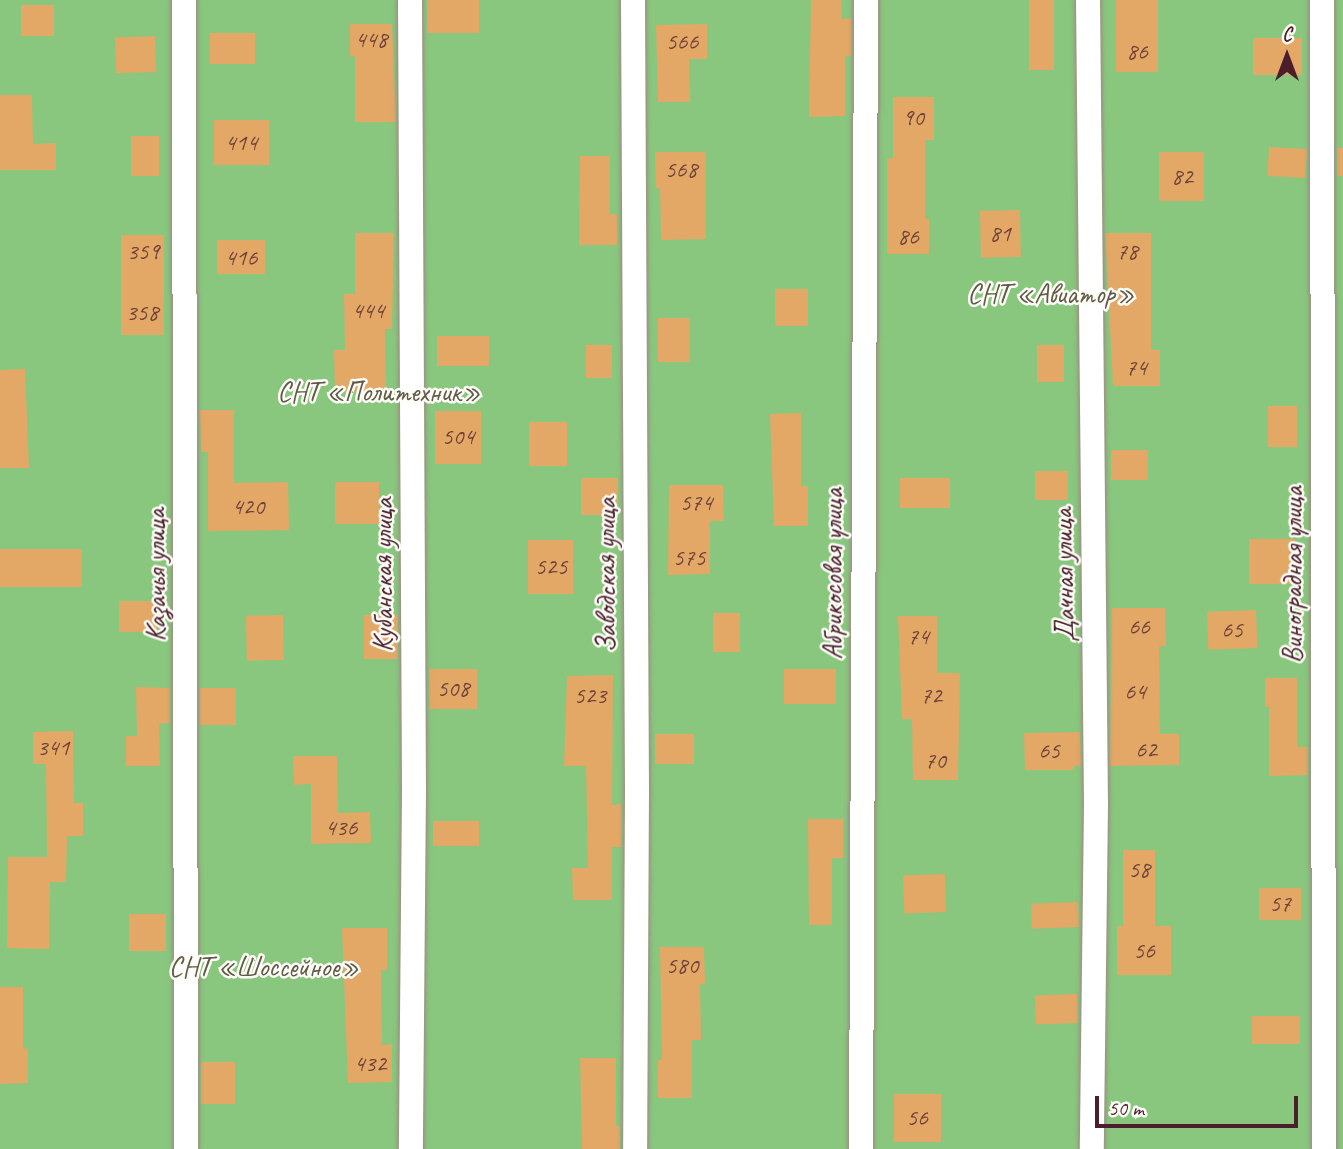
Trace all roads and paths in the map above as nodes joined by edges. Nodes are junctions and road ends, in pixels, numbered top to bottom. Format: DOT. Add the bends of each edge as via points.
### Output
graph roads {
  1 [pos="184,0"];
  2 [pos="410,0"];
  3 [pos="633,0"];
  4 [pos="866,0"];
  5 [pos="1088,0"];
  6 [pos="1322,0"];
  7 [pos="186,1149"];
  8 [pos="411,1149"];
  9 [pos="635,1149"];
  10 [pos="861,1149"];
  11 [pos="1092,1149"];
  12 [pos="1324,1149"];
  1 -- 7 [label="street, Казачья улица"];
  2 -- 8 [label="street, Кубанская улица"];
  3 -- 9 [label="street, Заводская улица"];
  4 -- 10 [label="street, Абрикосовая улица"];
  5 -- 11 [label="street, Дачная улица" via="1096,804"];
  6 -- 12 [label="street, Виноградная улица"];
}
